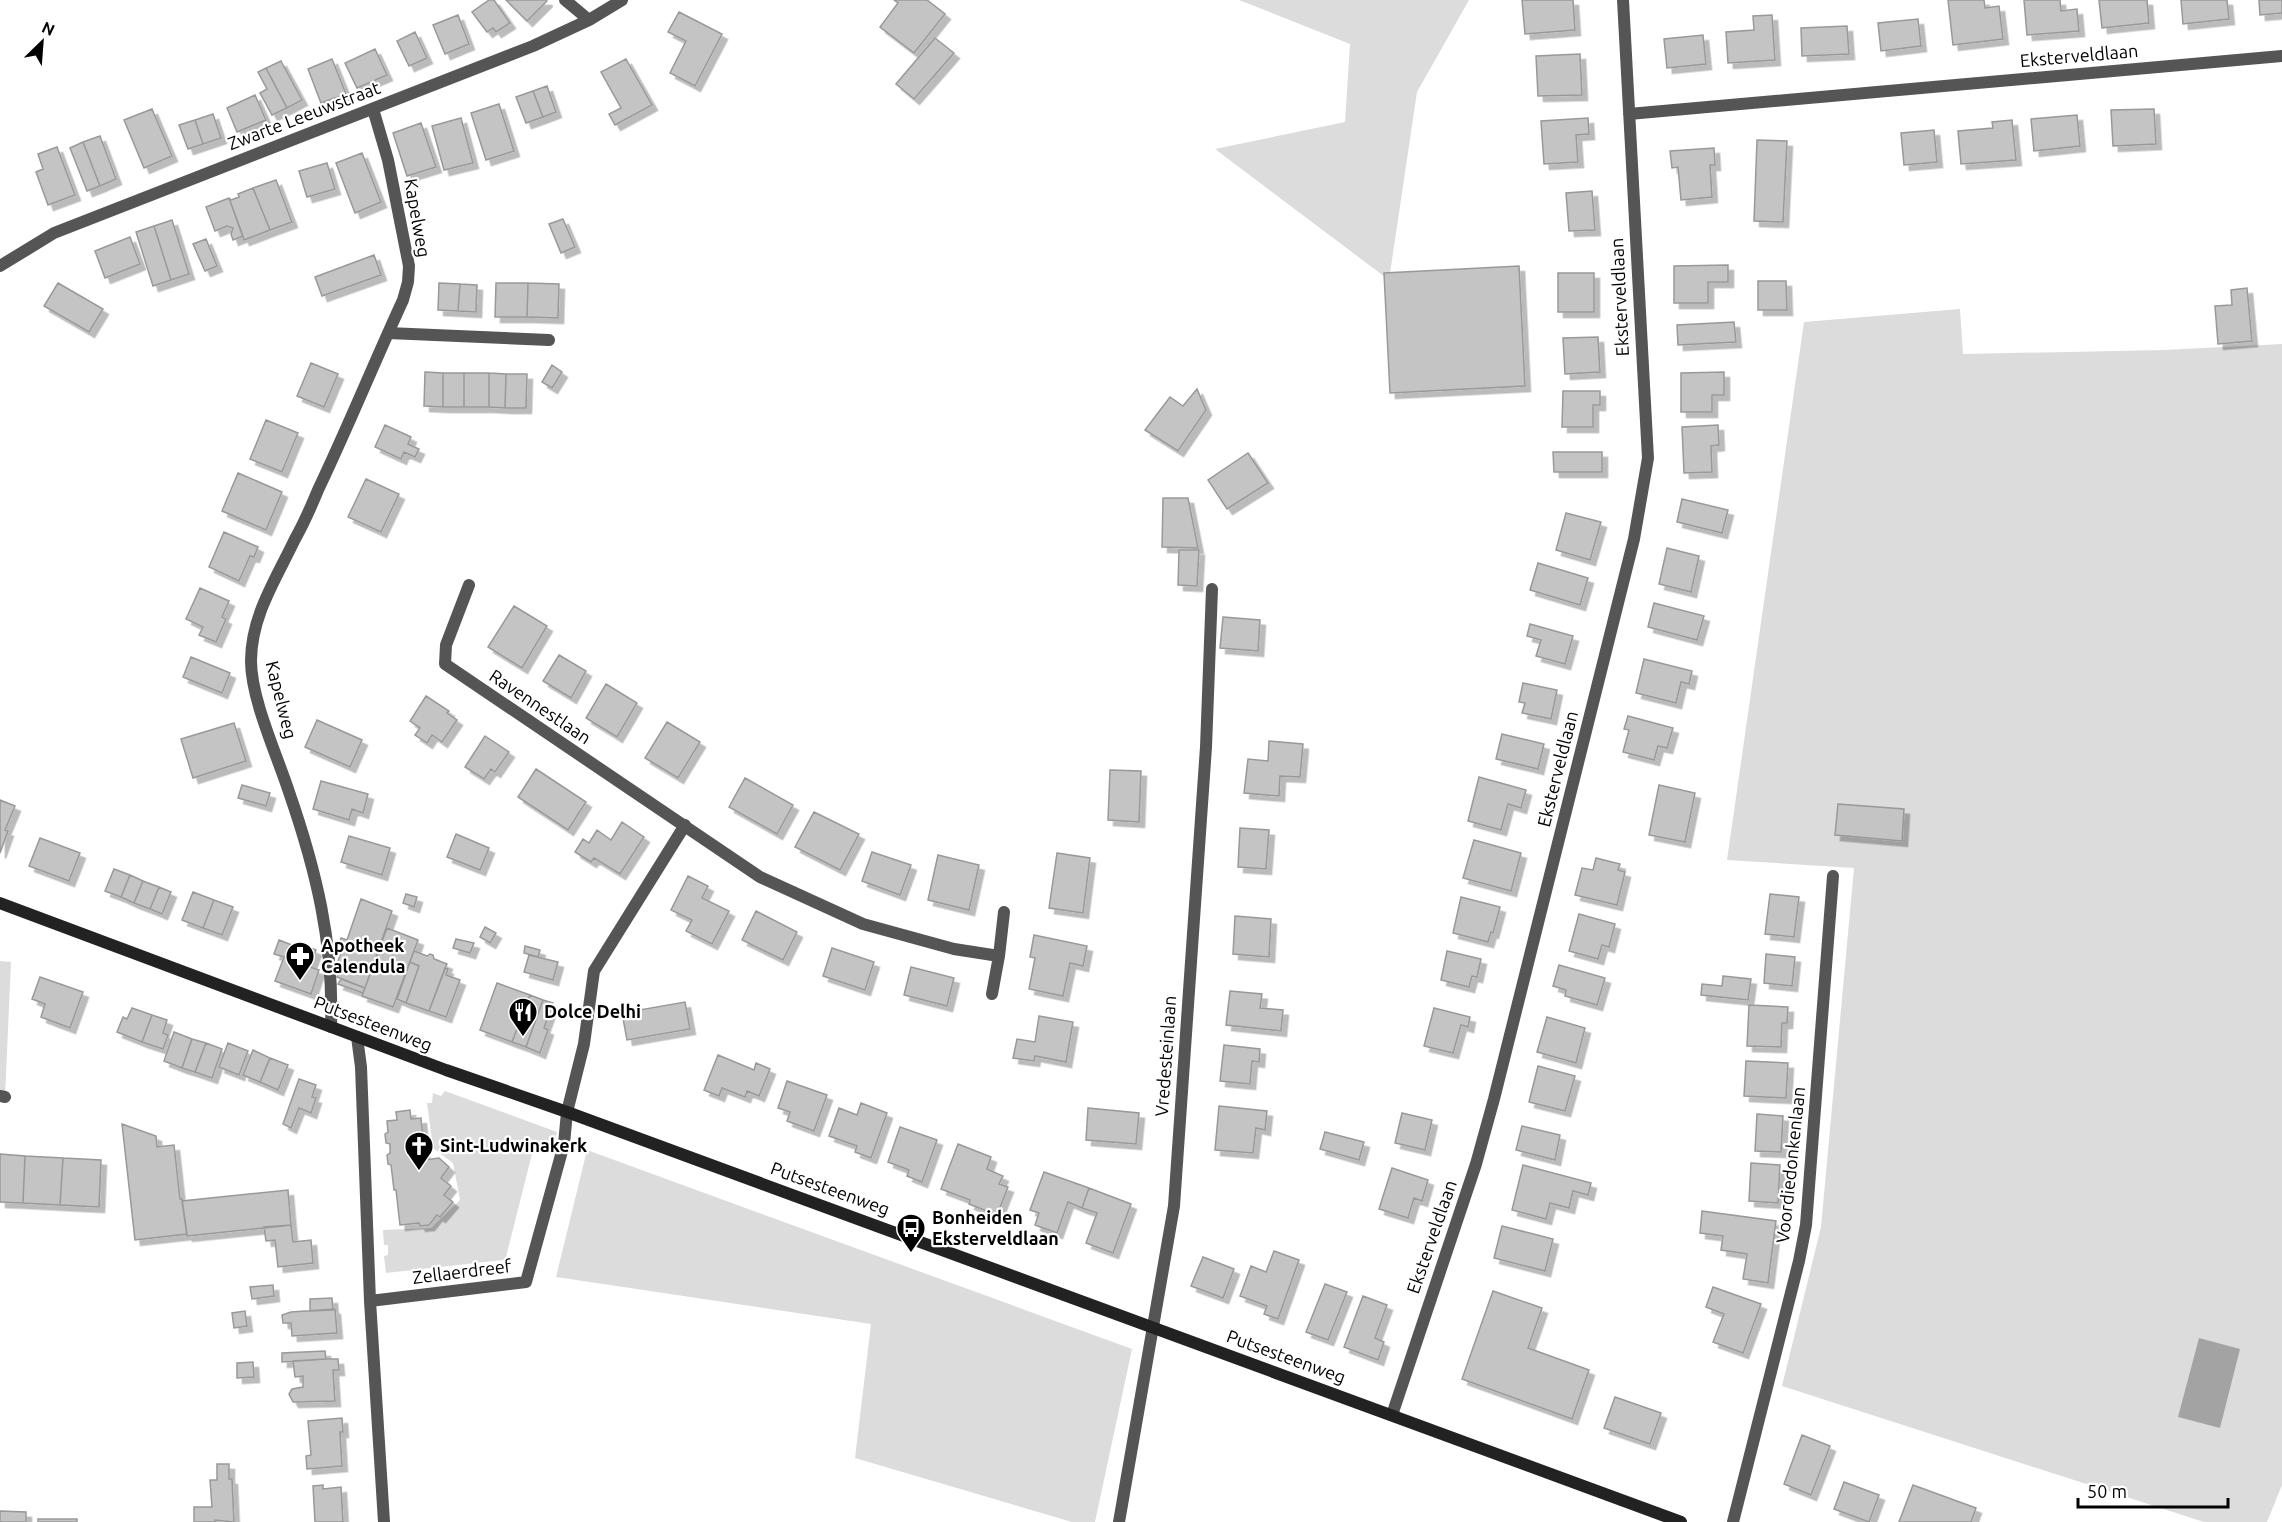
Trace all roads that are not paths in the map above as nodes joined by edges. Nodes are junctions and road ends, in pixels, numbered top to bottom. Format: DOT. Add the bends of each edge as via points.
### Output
graph roads {
  1 [pos="565,0"];
  2 [pos="622,0"];
  3 [pos="1623,0"];
  4 [pos="589,20"];
  5 [pos="2282,56"];
  6 [pos="373,109"];
  7 [pos="1629,114"];
  8 [pos="0,266"];
  9 [pos="388,333"];
  10 [pos="549,340"];
  11 [pos="469,585"];
  12 [pos="1212,589"];
  13 [pos="685,825"];
  14 [pos="1833,876"];
  15 [pos="0,903"];
  16 [pos="1004,912"];
  17 [pos="999,956"];
  18 [pos="992,994"];
  19 [pos="330,1027"];
  20 [pos="357,1037"];
  21 [pos="567,1112"];
  22 [pos="370,1301"];
  23 [pos="1152,1328"];
  24 [pos="1392,1415"];
  25 [pos="384,1522"];
  26 [pos="1119,1522"];
  27 [pos="1681,1522"];
  28 [pos="1733,1522"];
  1 -- 4 [label="street"];
  2 -- 4 [label="street, Zwarte Leeuwstraat"];
  3 -- 7 [label="street, Eksterveldlaan"];
  4 -- 6 [label="street, Zwarte Leeuwstraat"];
  5 -- 7 [label="street, Eksterveldlaan"];
  6 -- 8 [label="street, Zwarte Leeuwstraat" via="54,233"];
  6 -- 9 [label="street, Kapelweg" via="388,160 408,266 403,300"];
  7 -- 24 [label="street, Eksterveldlaan" via="1648,459 1634,539 1491,1110"];
  9 -- 10 [label="street"];
  9 -- 19 [label="street, Kapelweg" via="301,528 266,594 251,662 261,710 295,808 322,905 331,964"];
  11 -- 13 [label="street, Ravennestlaan" via="446,645 445,664"];
  12 -- 23 [label="street, Vredesteinlaan" via="1206,747 1174,1206"];
  13 -- 17 [label="street, Ravennestlaan" via="760,878 863,924 954,949"];
  13 -- 21 [label="street" via="594,971 584,1044"];
  14 -- 28 [label="street, Voordiedonkenlaan" via="1806,1225"];
  15 -- 19 [label="main road, Putsesteenweg"];
  16 -- 17 [label="street"];
  17 -- 18 [label="street"];
  19 -- 20 [label="main road, Putsesteenweg"];
  20 -- 21 [label="main road, Putsesteenweg"];
  20 -- 22 [label="street"];
  21 -- 22 [label="street, Zellaerdreef" via="564,1144 526,1282"];
  21 -- 23 [label="main road, Putsesteenweg"];
  22 -- 25 [label="street"];
  23 -- 24 [label="main road, Putsesteenweg"];
  23 -- 26 [label="street, Vredesteinlaan"];
  24 -- 27 [label="main road, Putsesteenweg"];
}
